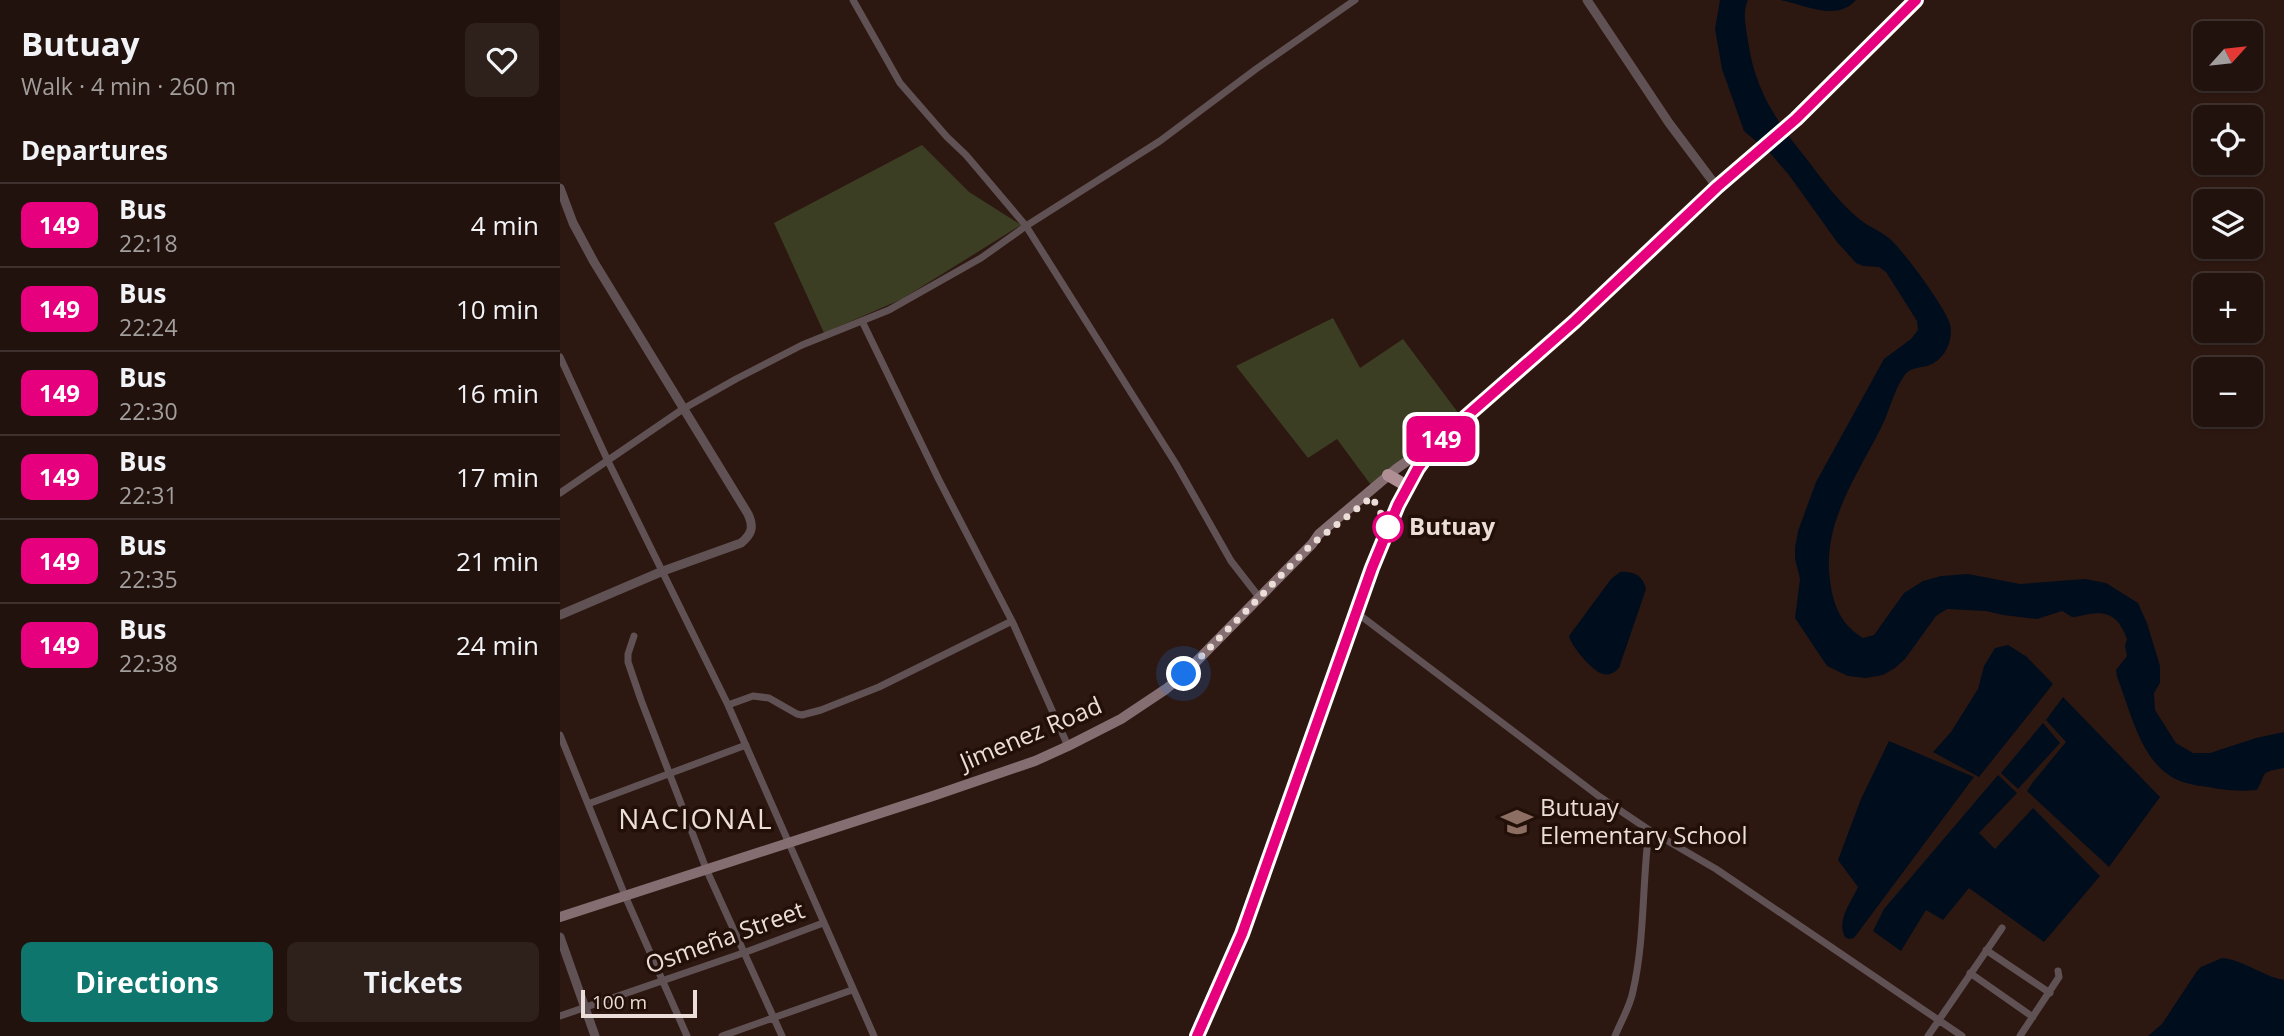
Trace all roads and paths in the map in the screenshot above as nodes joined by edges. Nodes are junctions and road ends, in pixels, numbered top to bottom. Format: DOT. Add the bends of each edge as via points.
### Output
graph roads {
  1 [pos="853,0"];
  2 [pos="1354,0"];
  3 [pos="1587,0"];
  4 [pos="1916,0"];
  5 [pos="1717,187"];
  6 [pos="560,188"];
  7 [pos="1026,226"];
  8 [pos="862,321"];
  9 [pos="560,358"];
  10 [pos="682,409"];
  11 [pos="1452,429"];
  12 [pos="1431,450"];
  13 [pos="607,459"];
  14 [pos="1391,477"];
  15 [pos="1407,486"];
  16 [pos="560,493"];
  17 [pos="663,571"];
  18 [pos="1259,597"];
  19 [pos="1357,613"];
  20 [pos="560,615"];
  21 [pos="1012,621"];
  22 [pos="634,636"];
  23 [pos="728,705"];
  24 [pos="560,735"];
  25 [pos="746,745"];
  26 [pos="1068,746"];
  27 [pos="670,772"];
  28 [pos="588,804"];
  29 [pos="1649,830"];
  30 [pos="789,843"];
  31 [pos="708,870"];
  32 [pos="626,898"];
  33 [pos="560,918"];
  34 [pos="823,923"];
  35 [pos="2002,928"];
  36 [pos="560,937"];
  37 [pos="1986,950"];
  38 [pos="746,953"];
  39 [pos="2058,971"];
  40 [pos="1970,973"];
  41 [pos="663,981"];
  42 [pos="852,990"];
  43 [pos="2050,993"];
  44 [pos="585,1008"];
  45 [pos="560,1017"];
  46 [pos="775,1017"];
  47 [pos="2033,1017"];
  48 [pos="1939,1021"];
  49 [pos="595,1036"];
  50 [pos="687,1036"];
  51 [pos="722,1036"];
  52 [pos="782,1036"];
  53 [pos="874,1036"];
  54 [pos="1197,1036"];
  55 [pos="1615,1036"];
  56 [pos="1928,1036"];
  57 [pos="1962,1036"];
  58 [pos="2020,1036"];
  1 -- 7 [label="street" via="900,83"];
  2 -- 7 [label="street" via="1160,141"];
  3 -- 5 [label="street"];
  4 -- 5 [label="highway" via="1796,119"];
  5 -- 11 [label="highway"];
  6 -- 10 [label="street" via="594,262"];
  7 -- 8 [label="street" via="916,296"];
  7 -- 18 [label="street" via="1176,464 1231,561"];
  8 -- 10 [label="street" via="802,345"];
  8 -- 21 [label="street"];
  9 -- 13 [label="street"];
  10 -- 13 [label="street"];
  10 -- 17 [label="street" via="748,514 752,530 741,543"];
  11 -- 12 [label="highway"];
  11 -- 14 [label="main road, Jimenez Road"];
  12 -- 14 [label="main road, Jimenez Road"];
  12 -- 15 [label="highway"];
  13 -- 16 [label="street"];
  13 -- 17 [label="street"];
  14 -- 15 [label="highway"];
  14 -- 18 [label="main road, Jimenez Road" via="1312,544"];
  15 -- 19 [label="highway"];
  17 -- 20 [label="street"];
  17 -- 23 [label="street"];
  18 -- 26 [label="main road, Jimenez Road" via="1166,689"];
  19 -- 29 [label="street"];
  19 -- 54 [label="highway" via="1242,934"];
  21 -- 23 [label="street" via="879,687 821,710 797,714 769,698 753,696"];
  21 -- 26 [label="street"];
  22 -- 27 [label="street" via="628,662"];
  23 -- 25 [label="street"];
  24 -- 28 [label="street"];
  25 -- 27 [label="street"];
  25 -- 30 [label="street"];
  26 -- 30 [label="main road, Jimenez Road"];
  27 -- 28 [label="street"];
  27 -- 31 [label="street"];
  28 -- 32 [label="street"];
  29 -- 48 [label="street" via="1716,869"];
  29 -- 55 [label="street" via="1633,991"];
  30 -- 31 [label="main road, Jimenez Road"];
  30 -- 34 [label="street"];
  31 -- 32 [label="main road, Jimenez Road"];
  31 -- 38 [label="street"];
  32 -- 33 [label="main road, Jimenez Road"];
  32 -- 41 [label="street"];
  34 -- 38 [label="street, Osmeña Street"];
  34 -- 42 [label="street"];
  35 -- 37 [label="street"];
  36 -- 44 [label="street"];
  37 -- 40 [label="street"];
  37 -- 43 [label="street"];
  38 -- 41 [label="street, Osmeña Street"];
  38 -- 46 [label="street"];
  39 -- 43 [label="street"];
  40 -- 47 [label="street"];
  40 -- 48 [label="street"];
  41 -- 44 [label="street, Osmeña Street"];
  41 -- 50 [label="street"];
  42 -- 46 [label="street"];
  42 -- 53 [label="street"];
  43 -- 47 [label="street"];
  44 -- 45 [label="street, Osmeña Street"];
  44 -- 49 [label="street"];
  46 -- 51 [label="street"];
  46 -- 52 [label="street"];
  47 -- 58 [label="street"];
  48 -- 56 [label="street"];
  48 -- 57 [label="street"];
}
